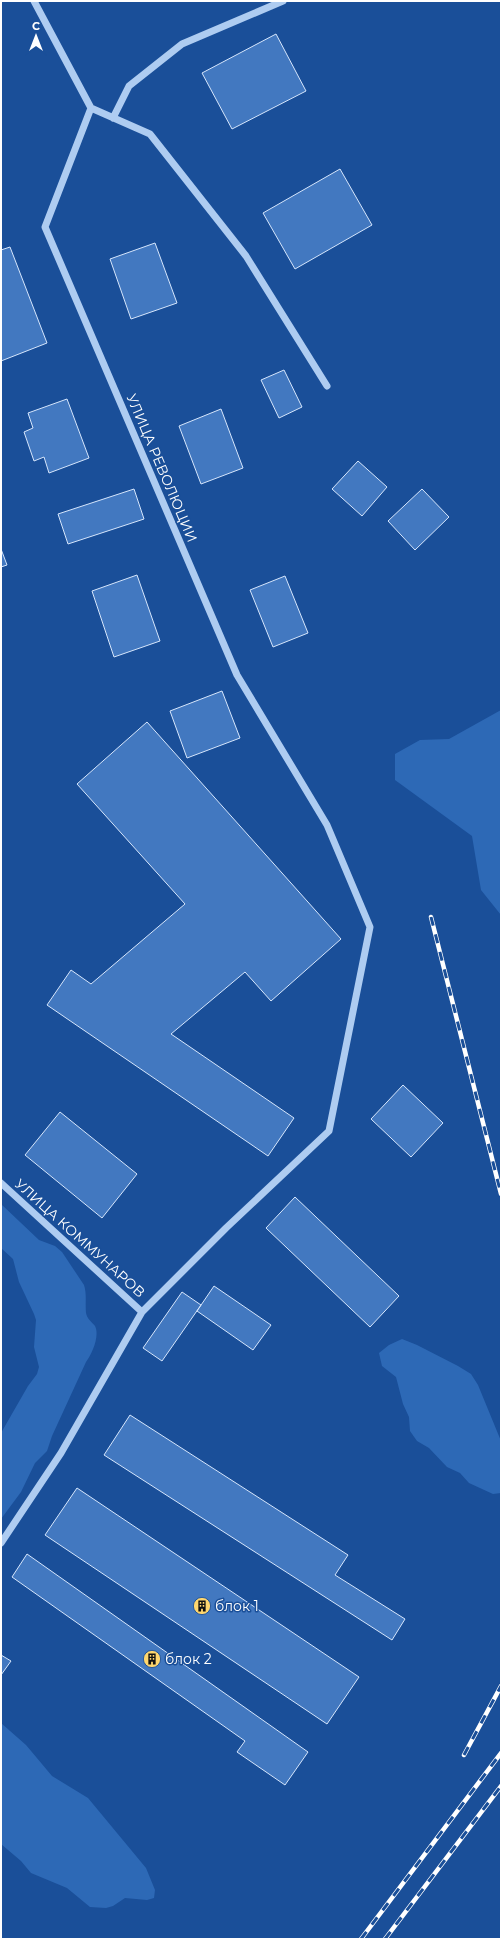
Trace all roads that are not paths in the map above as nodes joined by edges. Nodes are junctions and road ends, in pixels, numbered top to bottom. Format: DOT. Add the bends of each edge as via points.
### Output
graph roads {
  1 [pos="34,1"];
  2 [pos="283,1"];
  3 [pos="91,108"];
  4 [pos="113,118"];
  5 [pos="327,386"];
  6 [pos="1,1182"];
  7 [pos="142,1312"];
  8 [pos="1,1542"];
  1 -- 3 [label="street"];
  2 -- 4 [label="street" via="182,44 129,86"];
  3 -- 4 [label="street"];
  3 -- 7 [label="street, УЛИЦА РЕВОЛЮЦИИ" via="45,227 237,675 328,825 370,927 329,1131"];
  4 -- 5 [label="street" via="150,134 246,256"];
  6 -- 7 [label="street, УЛИЦА КОММУНАРОВ"];
  7 -- 8 [label="street, УЛИЦА РЕВОЛЮЦИИ" via="61,1453"];
}
